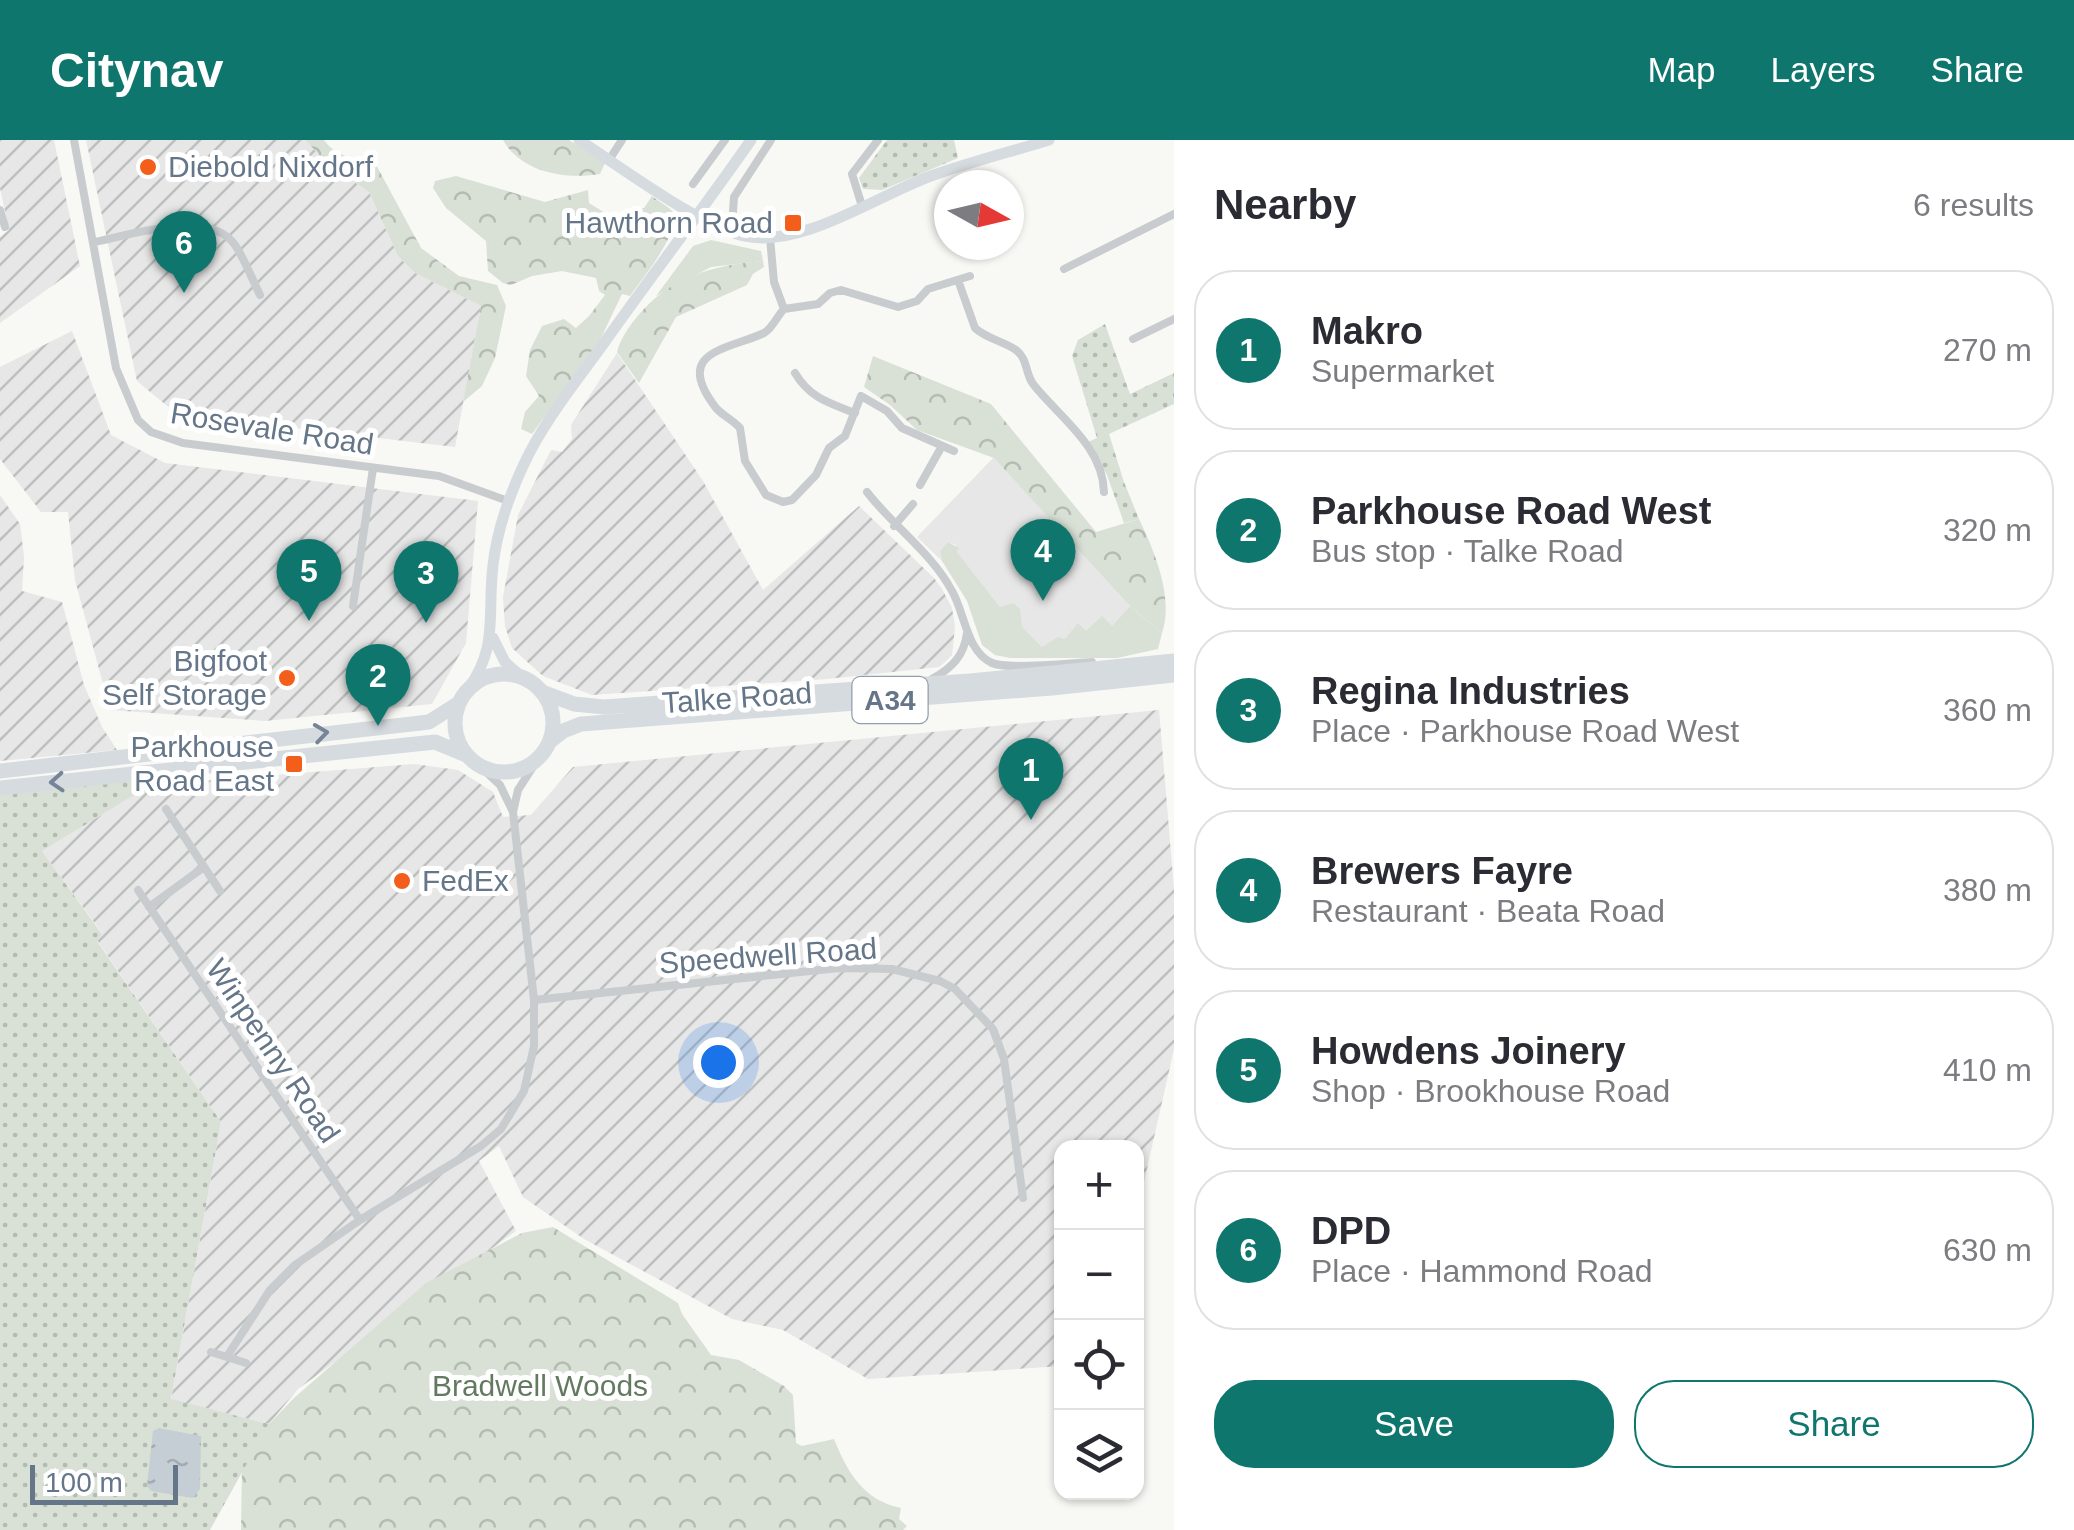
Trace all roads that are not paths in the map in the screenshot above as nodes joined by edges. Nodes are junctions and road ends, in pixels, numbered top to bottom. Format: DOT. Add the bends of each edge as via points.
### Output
graph roads {
  1 [pos="74,140"];
  2 [pos="579,140"];
  3 [pos="622,140"];
  4 [pos="725,140"];
  5 [pos="751,140"];
  6 [pos="772,140"];
  7 [pos="878,140"];
  8 [pos="1049,140"];
  9 [pos="609,160"];
  10 [pos="699,181"];
  11 [pos="862,206"];
  12 [pos="0,210"];
  13 [pos="733,212"];
  14 [pos="1174,214"];
  15 [pos="698,216"];
  16 [pos="4,227"];
  17 [pos="770,238"];
  18 [pos="94,242"];
  19 [pos="1064,269"];
  20 [pos="970,276"];
  21 [pos="958,280"];
  22 [pos="260,294"];
  23 [pos="784,310"];
  24 [pos="1174,320"];
  25 [pos="1134,339"];
  26 [pos="795,373"];
  27 [pos="848,390"];
  28 [pos="1058,390"];
  29 [pos="861,396"];
  30 [pos="1049,398"];
  31 [pos="855,413"];
  32 [pos="942,446"];
  33 [pos="954,451"];
  34 [pos="373,468"];
  35 [pos="920,485"];
  36 [pos="867,492"];
  37 [pos="1104,492"];
  38 [pos="508,501"];
  39 [pos="914,504"];
  40 [pos="894,526"];
  41 [pos="352,606"];
  42 [pos="967,628"];
  43 [pos="490,629"];
  44 [pos="1173,666"];
  45 [pos="522,677"];
  46 [pos="924,684"];
  47 [pos="468,688"];
  48 [pos="542,692"];
  49 [pos="459,703"];
  50 [pos="549,742"];
  51 [pos="464,754"];
  52 [pos="538,759"];
  53 [pos="481,767"];
  54 [pos="0,771"];
  55 [pos="0,788"];
  56 [pos="166,809"];
  57 [pos="513,812"];
  58 [pos="204,867"];
  59 [pos="138,890"];
  60 [pos="220,891"];
  61 [pos="149,907"];
  62 [pos="534,1000"];
  63 [pos="1023,1198"];
  64 [pos="360,1220"];
  65 [pos="211,1352"];
  66 [pos="228,1355"];
  67 [pos="246,1363"];
  1 -- 18 [label="street, Rosevale Road"];
  2 -- 9 [label="street"];
  3 -- 9 [label="street"];
  4 -- 10 [label="street"];
  5 -- 15 [label="street"];
  6 -- 13 [label="street" via="734,197"];
  7 -- 11 [label="street" via="852,174"];
  8 -- 11 [label="street" via="930,176"];
  9 -- 15 [label="street"];
  11 -- 17 [label="street"];
  12 -- 16 [label="street"];
  14 -- 19 [label="street"];
  15 -- 17 [label="street" via="733,233"];
  15 -- 38 [label="street" via="543,429"];
  17 -- 23 [label="street"];
  18 -- 22 [label="street" via="196,224 216,230 234,242"];
  18 -- 34 [label="street, Rosevale Road" via="116,368 131,409 151,432 184,443"];
  20 -- 21 [label="street"];
  21 -- 23 [label="street" via="928,290 907,307 840,290 818,304"];
  21 -- 30 [label="street" via="975,328 1025,359 1034,385"];
  23 -- 31 [label="street" via="766,332 708,356 700,373 718,411 740,428 746,462 766,495 792,500 845,436"];
  24 -- 25 [label="street"];
  26 -- 31 [label="street" via="815,397"];
  27 -- 29 [label="street"];
  28 -- 30 [label="street"];
  29 -- 31 [label="street"];
  29 -- 32 [label="street" via="902,428"];
  30 -- 37 [label="street" via="1083,439 1104,476"];
  32 -- 33 [label="street"];
  32 -- 35 [label="street"];
  34 -- 38 [label="street, Rosevale Road" via="440,476"];
  34 -- 41 [label="street"];
  36 -- 40 [label="street"];
  38 -- 43 [label="street" via="493,562"];
  39 -- 40 [label="street"];
  40 -- 42 [label="street" via="942,576"];
  42 -- 44 [label="street" via="982,657 1000,665"];
  42 -- 46 [label="street" via="956,662"];
  43 -- 45 [label="street" via="497,650"];
  43 -- 47 [label="street" via="483,669"];
  44 -- 46 [label="highway, Talke Road / A34"];
  44 -- 50 [label="highway, Talke Road / A34" via="1052,688 582,724"];
  45 -- 47 [label="highway" via="489,676"];
  45 -- 48 [label="highway, A34"];
  46 -- 48 [label="highway, Talke Road / A34" via="604,707"];
  47 -- 49 [label="highway"];
  48 -- 50 [label="highway" via="552,717"];
  49 -- 51 [label="highway" via="454,728"];
  54 -- 49 [label="highway, one-way" via="429,722"];
  50 -- 52 [label="highway"];
  51 -- 53 [label="highway"];
  51 -- 55 [label="highway, one-way" via="435,742"];
  52 -- 53 [label="highway" via="511,772"];
  52 -- 57 [label="street"];
  53 -- 57 [label="street" via="500,785"];
  56 -- 58 [label="street"];
  57 -- 62 [label="street"];
  58 -- 60 [label="street"];
  58 -- 61 [label="street"];
  59 -- 61 [label="street, Winpenny Road"];
  61 -- 64 [label="street, Winpenny Road"];
  62 -- 63 [label="street, Speedwell Road" via="837,968 892,969 940,982 956,989 993,1029 1004,1059"];
  62 -- 64 [label="street" via="531,1070 501,1129"];
  64 -- 66 [label="street" via="270,1290"];
  65 -- 66 [label="street"];
  66 -- 67 [label="street"];
}
